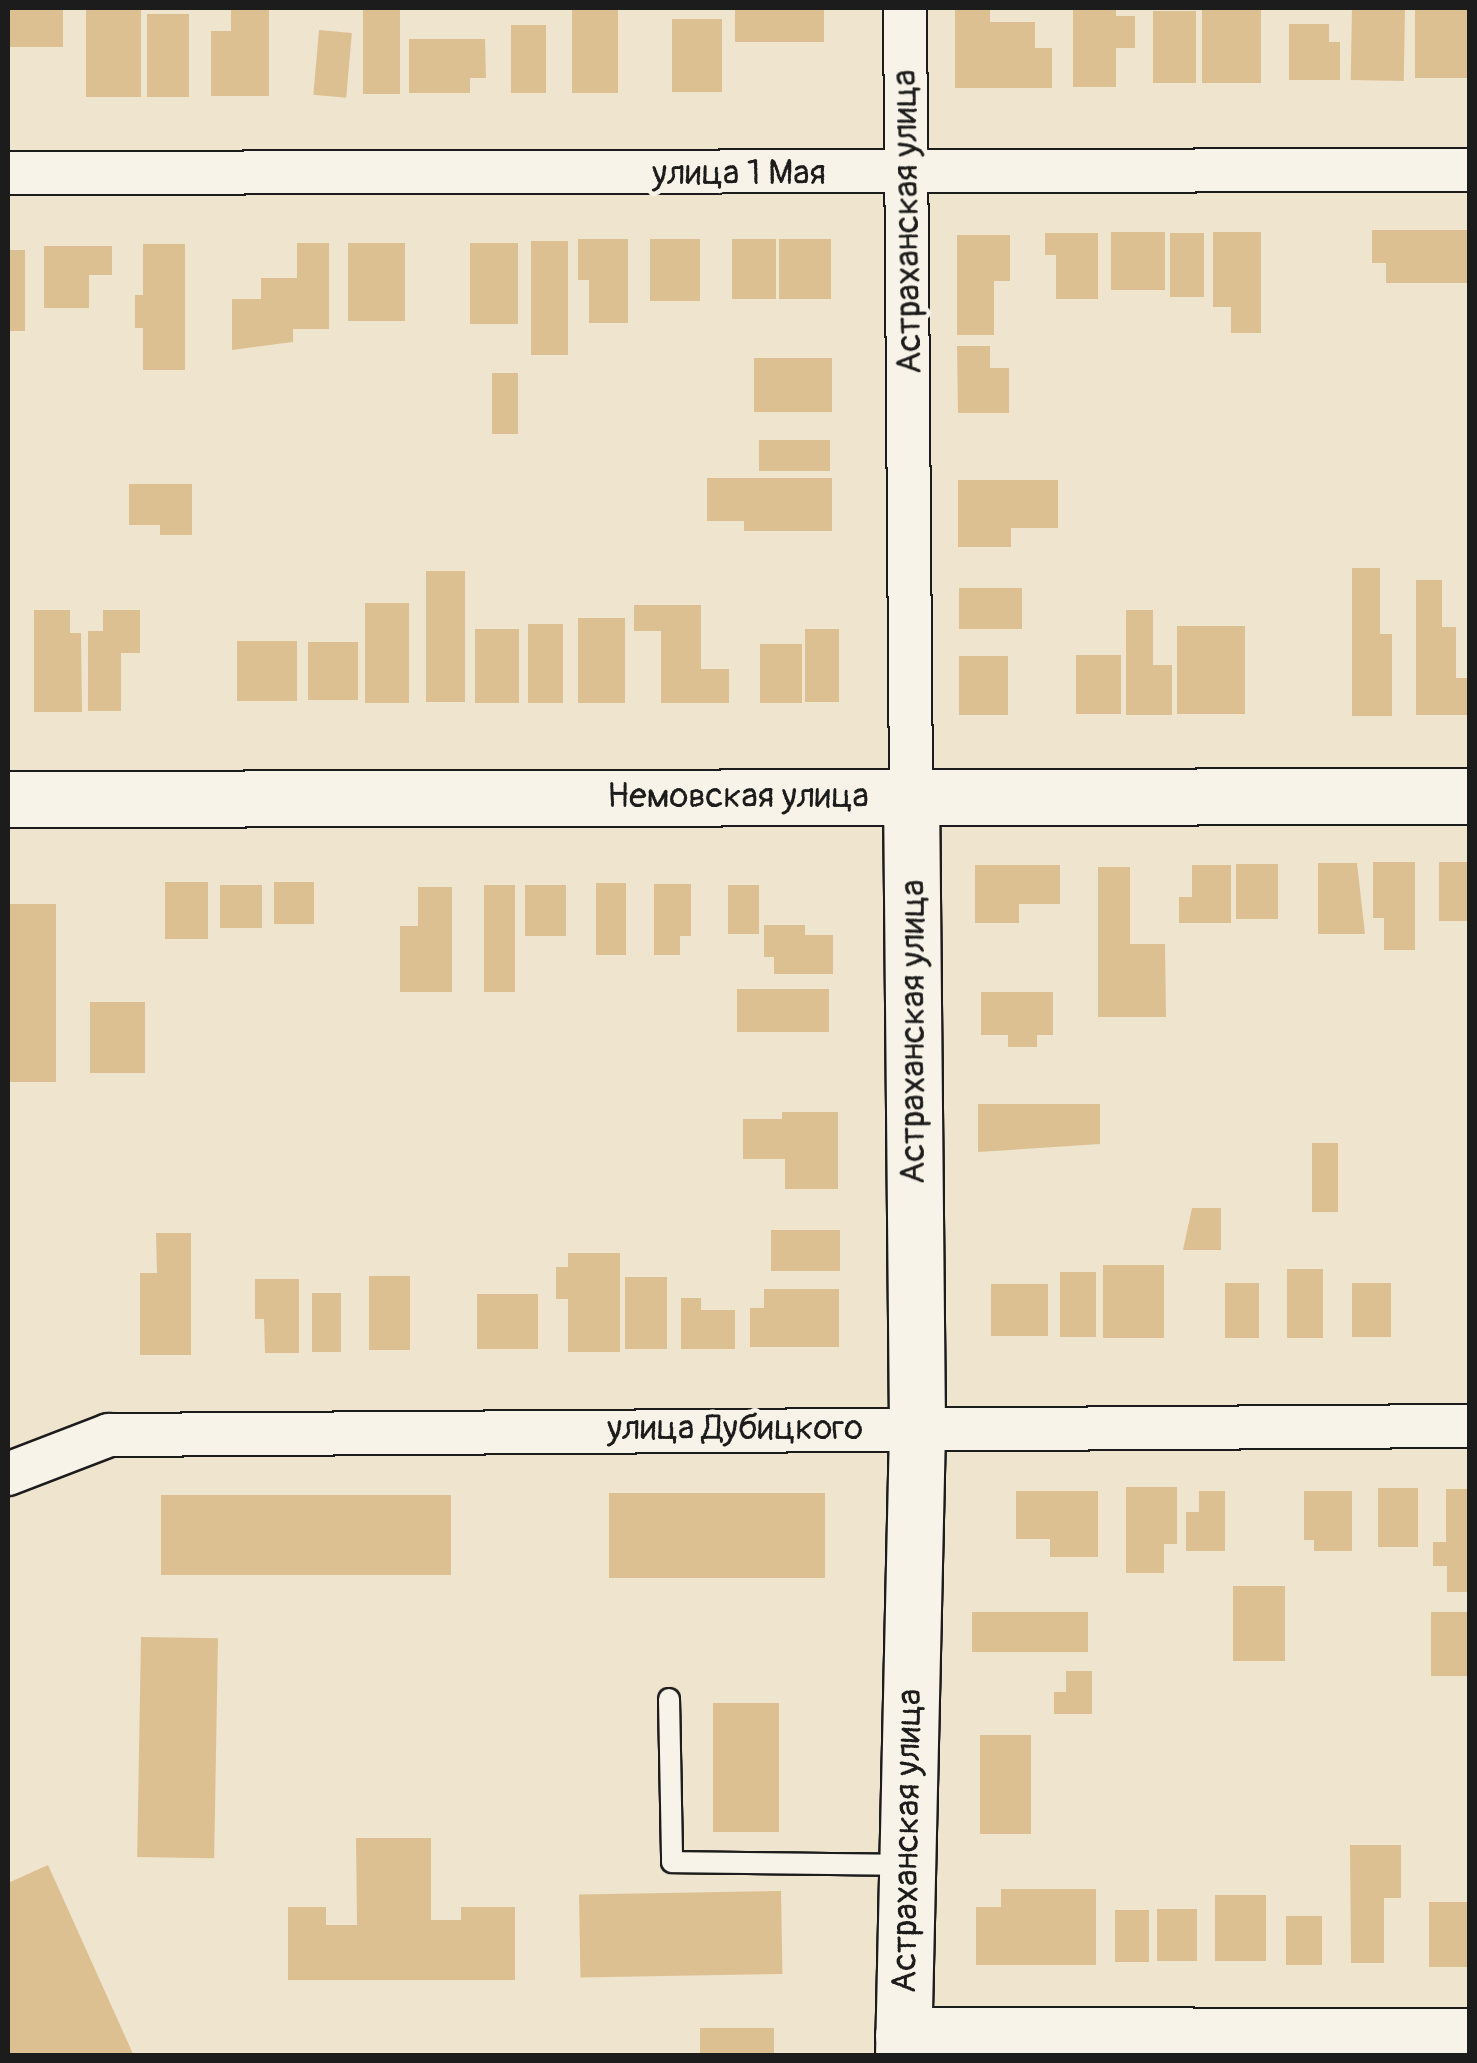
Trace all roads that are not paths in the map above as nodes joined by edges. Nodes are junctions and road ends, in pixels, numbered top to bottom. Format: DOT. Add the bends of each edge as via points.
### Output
graph roads {
  1 [pos="905,8"];
  2 [pos="1470,170"];
  3 [pos="8,174"];
  4 [pos="908,174"];
  5 [pos="911,795"];
  6 [pos="1470,796"];
  7 [pos="8,799"];
  8 [pos="1470,1426"];
  9 [pos="916,1427"];
  10 [pos="8,1474"];
  11 [pos="669,1699"];
  12 [pos="904,1865"];
  13 [pos="1470,2036"];
  14 [pos="903,2045"];
  1 -- 4 [label="street, Астраханская улица"];
  2 -- 4 [label="street, улица 1 Мая"];
  3 -- 4 [label="street, улица 1 Мая"];
  4 -- 5 [label="street, Астраханская улица"];
  5 -- 6 [label="street, Немовская улица"];
  5 -- 7 [label="street, Немовская улица"];
  5 -- 9 [label="street, Астраханская улица"];
  8 -- 9 [label="street, улица Дубицкого"];
  9 -- 10 [label="street, улица Дубицкого" via="108,1435"];
  9 -- 12 [label="street, Астраханская улица"];
  11 -- 12 [label="lane" via="672,1862"];
  12 -- 14 [label="street, Астраханская улица"];
  13 -- 14 [label="street"];
}
